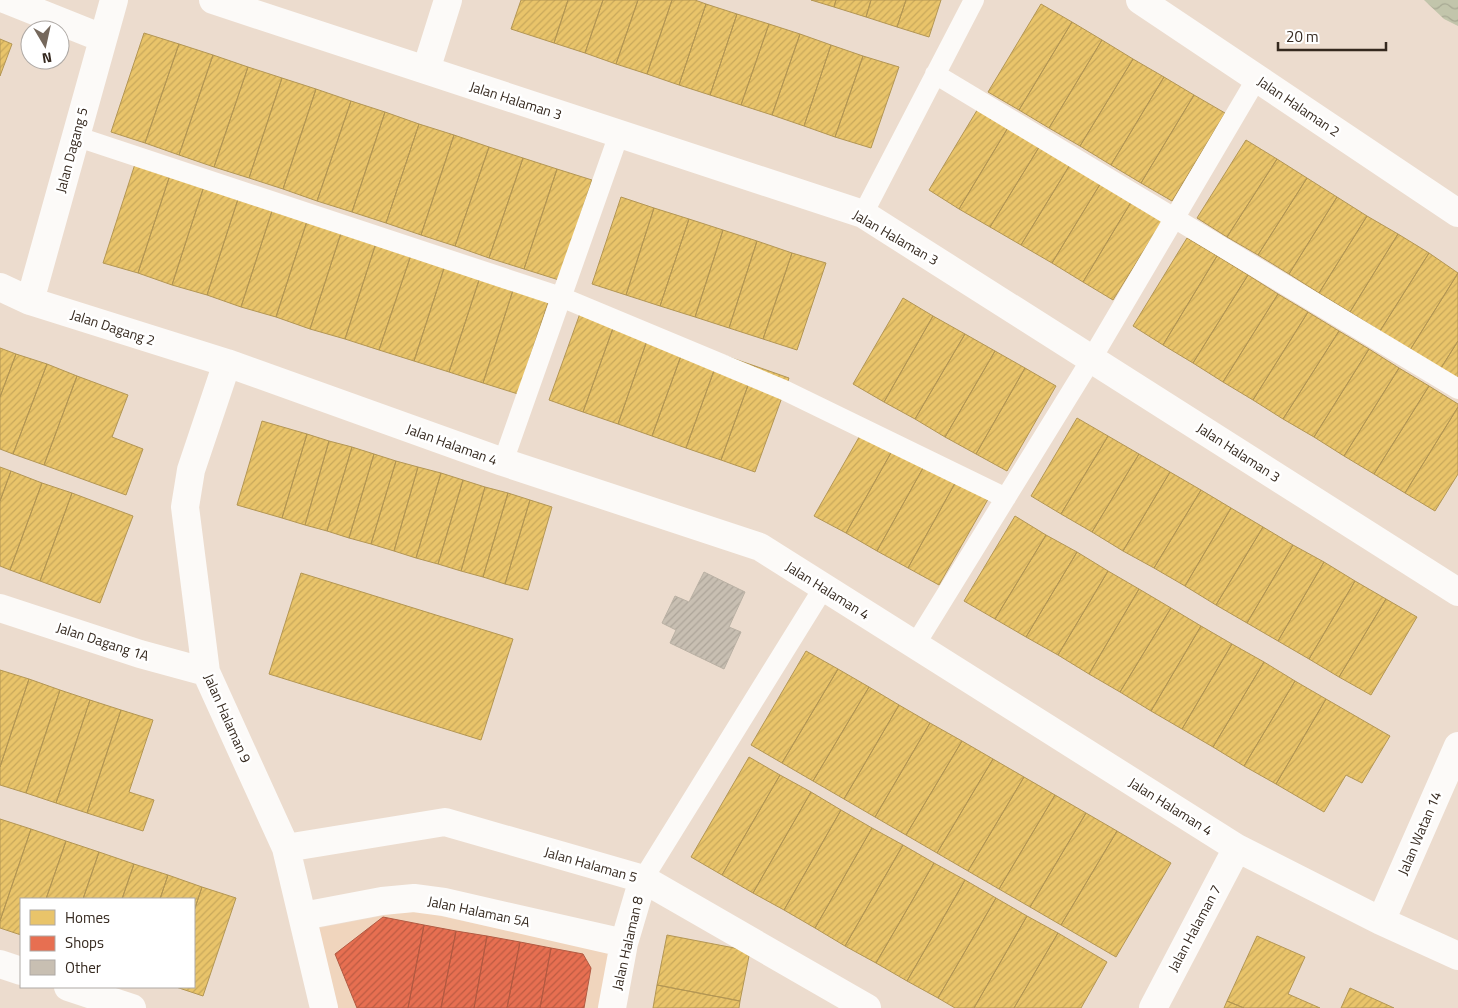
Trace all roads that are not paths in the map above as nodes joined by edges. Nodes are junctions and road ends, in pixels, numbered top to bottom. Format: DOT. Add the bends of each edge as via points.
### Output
graph roads {
  1 [pos="7,0"];
  2 [pos="114,0"];
  3 [pos="213,0"];
  4 [pos="448,0"];
  5 [pos="974,0"];
  6 [pos="1140,0"];
  7 [pos="259,7"];
  8 [pos="102,38"];
  9 [pos="426,70"];
  10 [pos="936,74"];
  11 [pos="1257,78"];
  12 [pos="618,134"];
  13 [pos="75,136"];
  14 [pos="1458,213"];
  15 [pos="863,214"];
  16 [pos="1174,220"];
  17 [pos="0,287"];
  18 [pos="561,298"];
  19 [pos="30,301"];
  20 [pos="1092,358"];
  21 [pos="227,363"];
  22 [pos="1458,389"];
  23 [pos="503,462"];
  24 [pos="1006,498"];
  25 [pos="824,587"];
  26 [pos="1458,592"];
  27 [pos="0,608"];
  28 [pos="915,644"];
  29 [pos="206,672"];
  30 [pos="1458,746"];
  31 [pos="286,848"];
  32 [pos="1237,848"];
  33 [pos="643,879"];
  34 [pos="303,916"];
  35 [pos="1381,921"];
  36 [pos="624,943"];
  37 [pos="1458,956"];
  38 [pos="0,964"];
  39 [pos="20,971"];
  40 [pos="71,988"];
  41 [pos="132,1008"];
  42 [pos="324,1008"];
  43 [pos="612,1008"];
  44 [pos="867,1008"];
  45 [pos="1153,1008"];
  1 -- 8 [label="street"];
  2 -- 8 [label="street, Jalan Dagang 5"];
  3 -- 7 [label="street, Jalan Halaman 3"];
  4 -- 9 [label="street"];
  5 -- 10 [label="lane"];
  6 -- 11 [label="street, Jalan Halaman 2"];
  7 -- 9 [label="street, Jalan Halaman 3"];
  8 -- 13 [label="street, Jalan Dagang 5"];
  9 -- 12 [label="street, Jalan Halaman 3"];
  10 -- 15 [label="lane"];
  10 -- 16 [label="lane"];
  11 -- 14 [label="street, Jalan Halaman 2"];
  11 -- 16 [label="lane"];
  12 -- 15 [label="street, Jalan Halaman 3"];
  12 -- 18 [label="lane"];
  13 -- 18 [label="lane"];
  13 -- 19 [label="street, Jalan Dagang 5"];
  15 -- 20 [label="street, Jalan Halaman 3"];
  16 -- 20 [label="lane"];
  16 -- 22 [label="lane"];
  17 -- 19 [label="street, Jalan Dagang 2"];
  18 -- 23 [label="lane"];
  18 -- 24 [label="lane" via="784,390"];
  19 -- 21 [label="street, Jalan Dagang 2"];
  20 -- 24 [label="lane"];
  20 -- 26 [label="street, Jalan Halaman 3"];
  21 -- 23 [label="street, Jalan Halaman 4"];
  21 -- 29 [label="street, Jalan Halaman 9" via="191,470 185,507"];
  23 -- 25 [label="street, Jalan Halaman 4" via="760,547"];
  24 -- 28 [label="lane"];
  25 -- 28 [label="street, Jalan Halaman 4"];
  25 -- 33 [label="lane"];
  27 -- 29 [label="street, Jalan Dagang 1A"];
  28 -- 32 [label="street, Jalan Halaman 4"];
  29 -- 31 [label="street, Jalan Halaman 9"];
  30 -- 35 [label="street, Jalan Watan 14"];
  31 -- 33 [label="street, Jalan Halaman 5" via="445,822"];
  31 -- 34 [label="street, Jalan Halaman 9"];
  32 -- 35 [label="street, Jalan Halaman 4"];
  32 -- 45 [label="street, Jalan Halaman 7"];
  33 -- 36 [label="street, Jalan Halaman 8"];
  33 -- 44 [label="street, Jalan Halaman 5"];
  34 -- 36 [label="street, Jalan Halaman 5A" via="414,898"];
  34 -- 42 [label="street, Jalan Halaman 9"];
  35 -- 37 [label="street, Jalan Halaman 4"];
  36 -- 43 [label="street, Jalan Halaman 8"];
  38 -- 39 [label="street"];
  40 -- 41 [label="street"];
}
